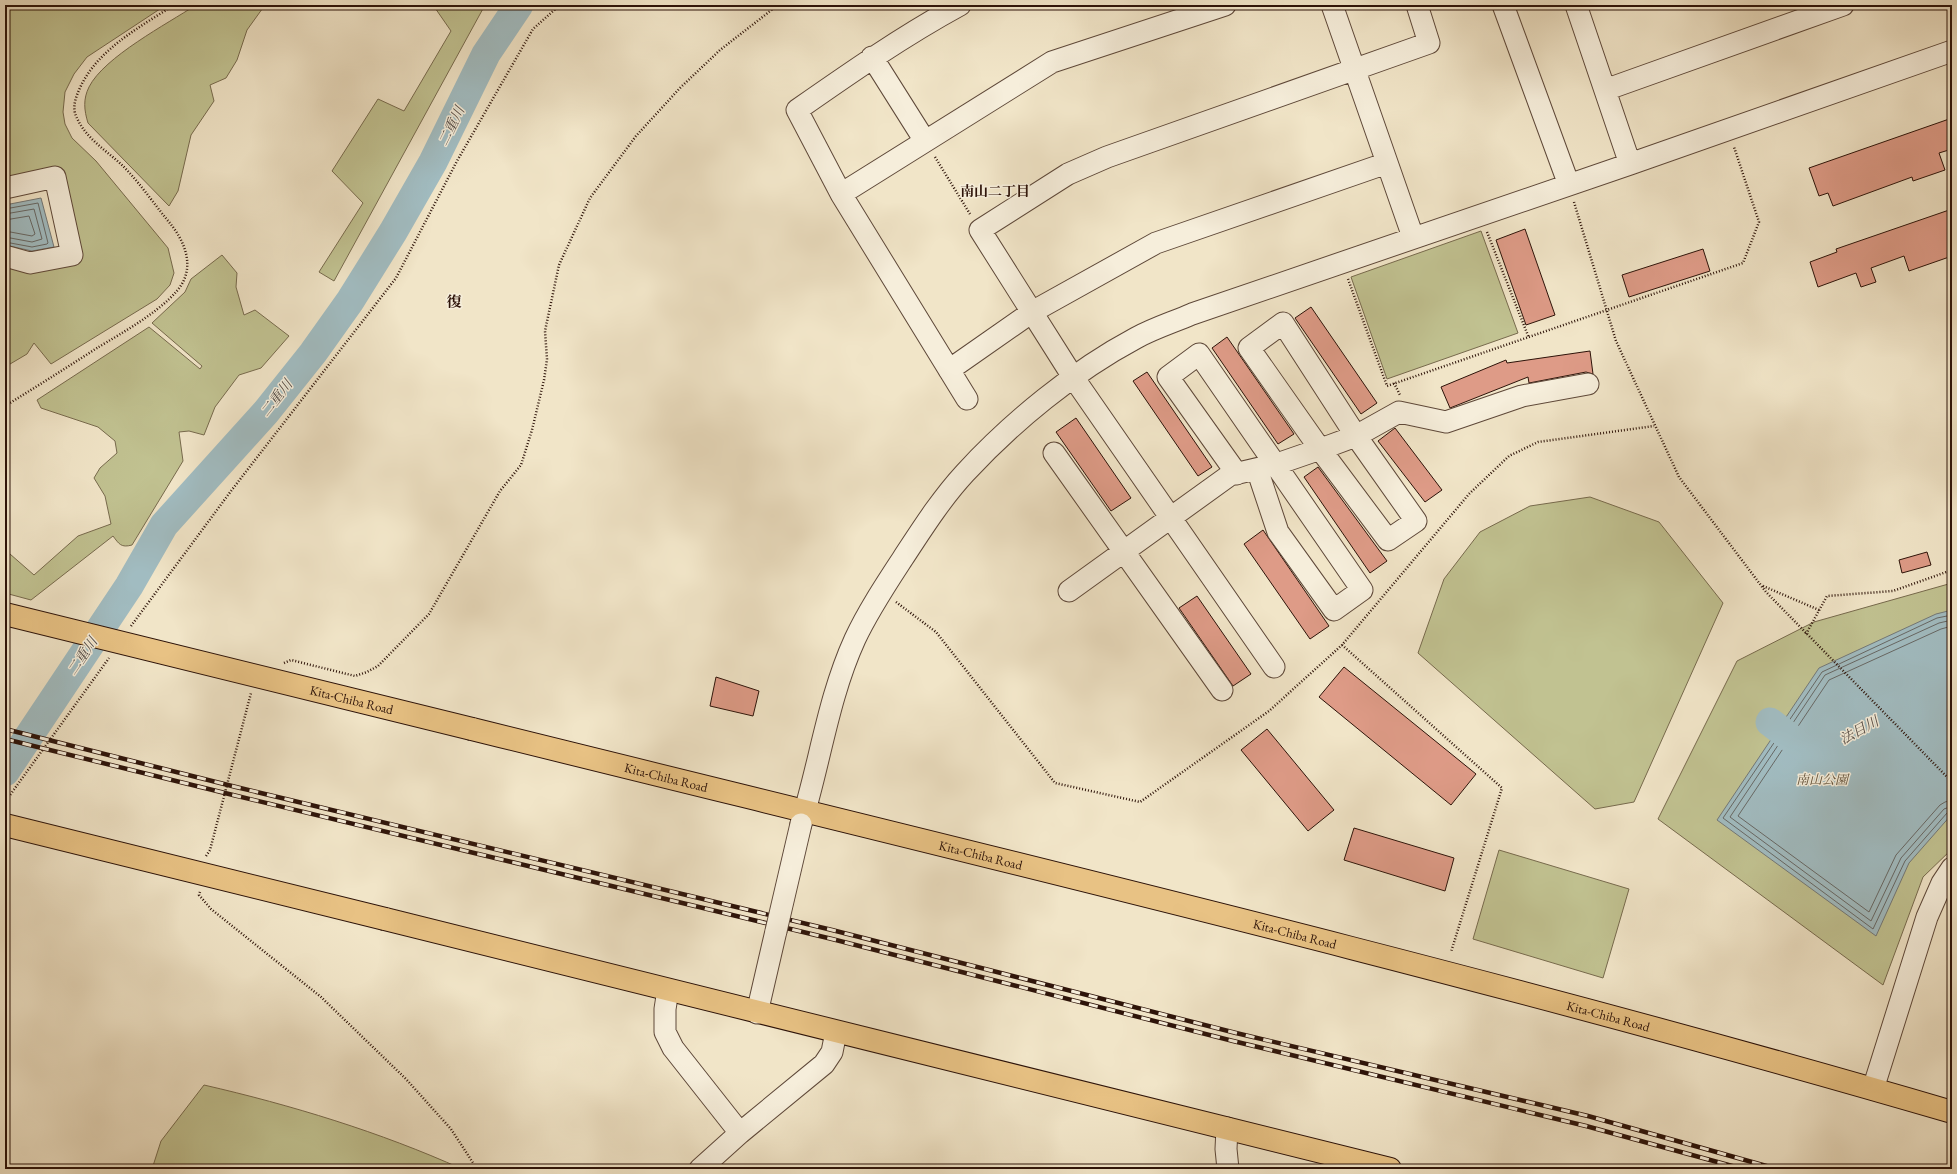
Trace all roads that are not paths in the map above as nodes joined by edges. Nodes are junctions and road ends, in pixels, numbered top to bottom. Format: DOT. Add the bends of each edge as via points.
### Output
graph roads {
  1 [pos="960,5"];
  2 [pos="1225,5"];
  3 [pos="1332,5"];
  4 [pos="1417,5"];
  5 [pos="1503,5"];
  6 [pos="1576,5"];
  7 [pos="1844,5"];
  8 [pos="1952,51"];
  9 [pos="872,58"];
  10 [pos="1355,68"];
  11 [pos="1605,90"];
  12 [pos="925,141"];
  13 [pos="1387,163"];
  14 [pos="1630,164"];
  15 [pos="1569,185"];
  16 [pos="5,188"];
  17 [pos="841,194"];
  18 [pos="1413,237"];
  19 [pos="5,256"];
  20 [pos="1032,312"];
  21 [pos="949,370"];
  22 [pos="1073,377"];
  23 [pos="1588,384"];
  24 [pos="967,399"];
  25 [pos="1356,436"];
  26 [pos="1320,450"];
  27 [pos="1054,453"];
  28 [pos="1267,466"];
  29 [pos="1237,474"];
  30 [pos="1169,517"];
  31 [pos="1123,552"];
  32 [pos="1069,591"];
  33 [pos="5,614"];
  34 [pos="1274,667"];
  35 [pos="1222,690"];
  36 [pos="803,818"];
  37 [pos="5,825"];
  38 [pos="1952,868"];
  39 [pos="668,990"];
  40 [pos="759,1004"];
  41 [pos="836,1032"];
  42 [pos="1874,1089"];
  43 [pos="1952,1112"];
  44 [pos="1228,1128"];
  45 [pos="740,1133"];
  46 [pos="700,1169"];
  47 [pos="1228,1169"];
  48 [pos="1390,1169"];
  1 -- 9 [label="street" via="926,23"];
  2 -- 12 [label="street" via="1052,62"];
  3 -- 10 [label="street"];
  4 -- 10 [label="street" via="1429,43"];
  5 -- 15 [label="street"];
  6 -- 11 [label="street"];
  7 -- 11 [label="street"];
  8 -- 14 [label="street"];
  9 -- 12 [label="street"];
  9 -- 17 [label="street" via="797,110"];
  10 -- 13 [label="street"];
  10 -- 20 [label="street" via="1107,157 1068,174 980,230"];
  11 -- 14 [label="street"];
  12 -- 17 [label="street"];
  13 -- 18 [label="street"];
  13 -- 20 [label="street" via="1156,243"];
  14 -- 15 [label="street"];
  15 -- 18 [label="street"];
  16 -- 19 [label="street" via="55,177 72,255 30,264"];
  17 -- 21 [label="street"];
  18 -- 22 [label="street" via="1192,314 1137,337"];
  20 -- 21 [label="street"];
  20 -- 22 [label="street"];
  21 -- 24 [label="street"];
  22 -- 30 [label="street"];
  22 -- 36 [label="street" via="1035,407 964,474 929,519 881,591 855,640 832,703"];
  23 -- 25 [label="street" via="1522,396 1446,422 1400,412"];
  25 -- 26 [label="street"];
  25 -- 26 [label="street" via="1416,521 1388,540"];
  25 -- 26 [label="street" via="1282,323 1249,348"];
  26 -- 28 [label="street"];
  27 -- 31 [label="street"];
  28 -- 28 [label="street" via="1362,590 1334,610 1278,532"];
  28 -- 29 [label="street"];
  28 -- 29 [label="street" via="1199,354 1168,377"];
  29 -- 30 [label="street" via="1230,475"];
  30 -- 31 [label="street"];
  30 -- 34 [label="street"];
  31 -- 32 [label="street"];
  31 -- 35 [label="street"];
  33 -- 36 [label="highway, Kita-Chiba Road, bridge" via="472,730"];
  36 -- 40 [label="street, bridge"];
  36 -- 42 [label="highway, Kita-Chiba Road" via="1451,973"];
  37 -- 39 [label="highway, bridge"];
  38 -- 42 [label="street" via="1942,883 1927,917"];
  39 -- 40 [label="highway"];
  39 -- 45 [label="street" via="664,1009 665,1032 673,1048"];
  40 -- 41 [label="highway"];
  41 -- 44 [label="highway"];
  41 -- 45 [label="street" via="832,1052 824,1064"];
  42 -- 43 [label="highway, Kita-Chiba Road"];
  44 -- 47 [label="street"];
  44 -- 48 [label="highway"];
  45 -- 46 [label="street"];
}
